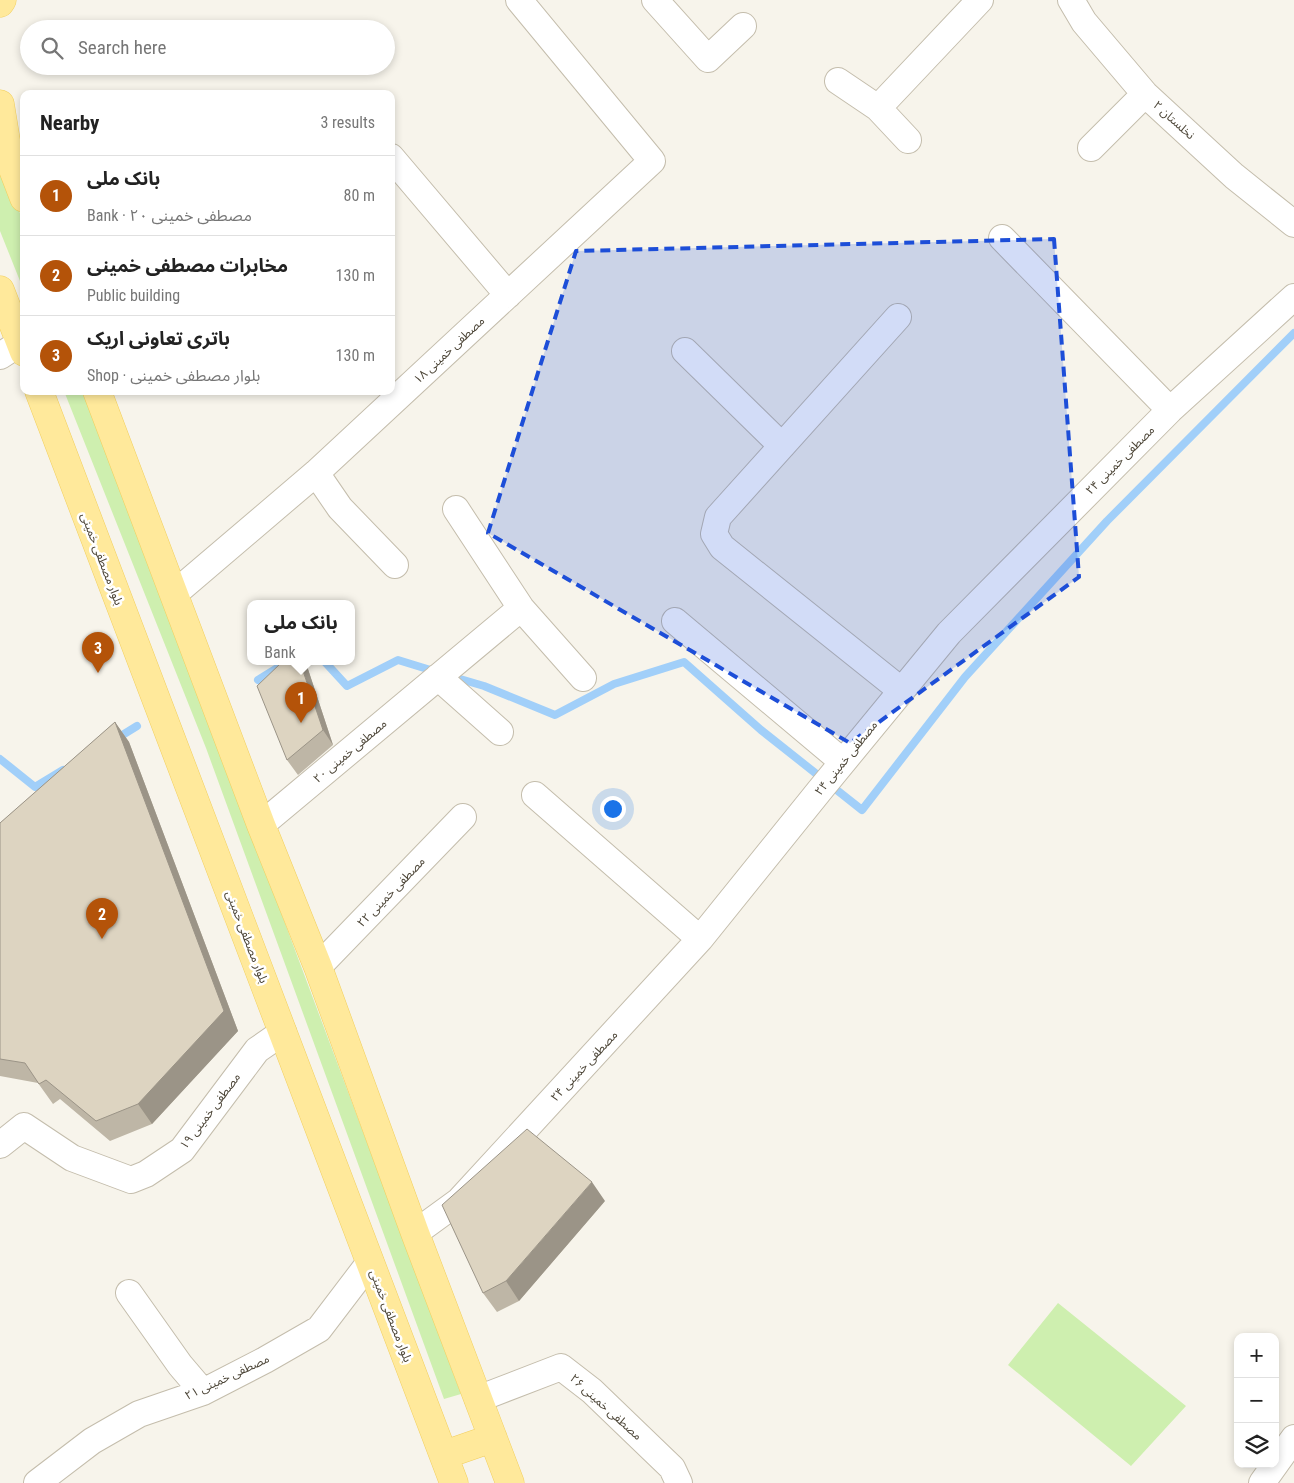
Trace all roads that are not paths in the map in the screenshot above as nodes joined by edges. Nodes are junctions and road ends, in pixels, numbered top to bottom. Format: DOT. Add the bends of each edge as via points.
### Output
graph roads {
  1 [pos="519,0"];
  2 [pos="655,0"];
  3 [pos="980,0"];
  4 [pos="1071,0"];
  5 [pos="743,26"];
  6 [pos="838,81"];
  7 [pos="1145,94"];
  8 [pos="0,104"];
  9 [pos="878,108"];
  10 [pos="908,140"];
  11 [pos="1091,148"];
  12 [pos="395,162"];
  13 [pos="20,188"];
  14 [pos="1294,224"];
  15 [pos="1002,238"];
  16 [pos="0,290"];
  17 [pos="508,295"];
  18 [pos="1294,297"];
  19 [pos="898,317"];
  20 [pos="15,350"];
  21 [pos="685,351"];
  22 [pos="41,395"];
  23 [pos="99,395"];
  24 [pos="1170,410"];
  25 [pos="782,446"];
  26 [pos="316,473"];
  27 [pos="456,510"];
  28 [pos="395,565"];
  29 [pos="174,594"];
  30 [pos="521,608"];
  31 [pos="675,621"];
  32 [pos="438,677"];
  33 [pos="583,678"];
  34 [pos="902,691"];
  35 [pos="500,732"];
  36 [pos="843,762"];
  37 [pos="535,795"];
  38 [pos="463,817"];
  39 [pos="261,825"];
  40 [pos="700,939"];
  41 [pos="318,967"];
  42 [pos="283,1032"];
  43 [pos="0,1145"];
  44 [pos="415,1233"];
  45 [pos="370,1262"];
  46 [pos="129,1293"];
  47 [pos="203,1392"];
  48 [pos="478,1399"];
  49 [pos="493,1438"];
  50 [pos="1294,1438"];
  51 [pos="444,1455"];
  52 [pos="675,1475"];
  53 [pos="37,1483"];
  54 [pos="454,1483"];
  55 [pos="510,1483"];
  56 [pos="1262,1483"];
  1 -- 17 [label="street, مصطفی خمینی ۱۸" via="652,161"];
  2 -- 5 [label="street" via="708,59"];
  3 -- 9 [label="street"];
  4 -- 7 [label="street, نخلستان ۲" via="1084,22"];
  6 -- 9 [label="street"];
  7 -- 11 [label="street"];
  7 -- 14 [label="street, نخلستان ۲" via="1234,176"];
  8 -- 13 [label="main road" via="9,159"];
  9 -- 10 [label="street"];
  12 -- 17 [label="street"];
  15 -- 24 [label="street"];
  16 -- 20 [label="main road"];
  17 -- 26 [label="street, مصطفی خمینی ۱۸"];
  18 -- 24 [label="street, مصطفی خمینی ۲۴"];
  19 -- 25 [label="street"];
  21 -- 25 [label="street"];
  22 -- 42 [label="main road, بلوار مصطفی خمینی"];
  23 -- 29 [label="main road"];
  24 -- 34 [label="street, مصطفی خمینی ۲۴" via="949,633"];
  25 -- 34 [label="street" via="718,517 714,534 722,548"];
  26 -- 28 [label="street" via="340,508"];
  26 -- 29 [label="street, مصطفی خمینی ۱۸"];
  27 -- 30 [label="street"];
  29 -- 39 [label="main road"];
  30 -- 32 [label="street, مصطفی خمینی ۲۰"];
  30 -- 33 [label="street"];
  31 -- 36 [label="street"];
  32 -- 35 [label="street"];
  32 -- 39 [label="street, مصطفی خمینی ۲۰"];
  34 -- 36 [label="street, مصطفی خمینی ۲۴"];
  36 -- 40 [label="street, مصطفی خمینی ۲۴"];
  37 -- 40 [label="street"];
  38 -- 41 [label="street, مصطفی خمینی ۲۲"];
  39 -- 41 [label="main road"];
  40 -- 44 [label="street, مصطفی خمینی ۲۴" via="459,1201"];
  41 -- 44 [label="main road"];
  42 -- 43 [label="street, مصطفی خمینی ۱۹" via="257,1050 182,1150 131,1180 72,1158 24,1126"];
  42 -- 45 [label="main road, بلوار مصطفی خمینی"];
  44 -- 48 [label="main road"];
  45 -- 47 [label="street, مصطفی خمینی ۲۱" via="319,1328"];
  45 -- 51 [label="main road, بلوار مصطفی خمینی"];
  46 -- 47 [label="street" via="180,1366"];
  47 -- 53 [label="street, مصطفی خمینی ۲۱" via="139,1414 92,1441"];
  48 -- 49 [label="main road"];
  48 -- 52 [label="street, مصطفی خمینی ۲۶" via="562,1367 592,1391"];
  49 -- 51 [label="main road"];
  49 -- 55 [label="main road"];
  50 -- 56 [label="street"];
  51 -- 54 [label="main road, بلوار مصطفی خمینی"];
}
